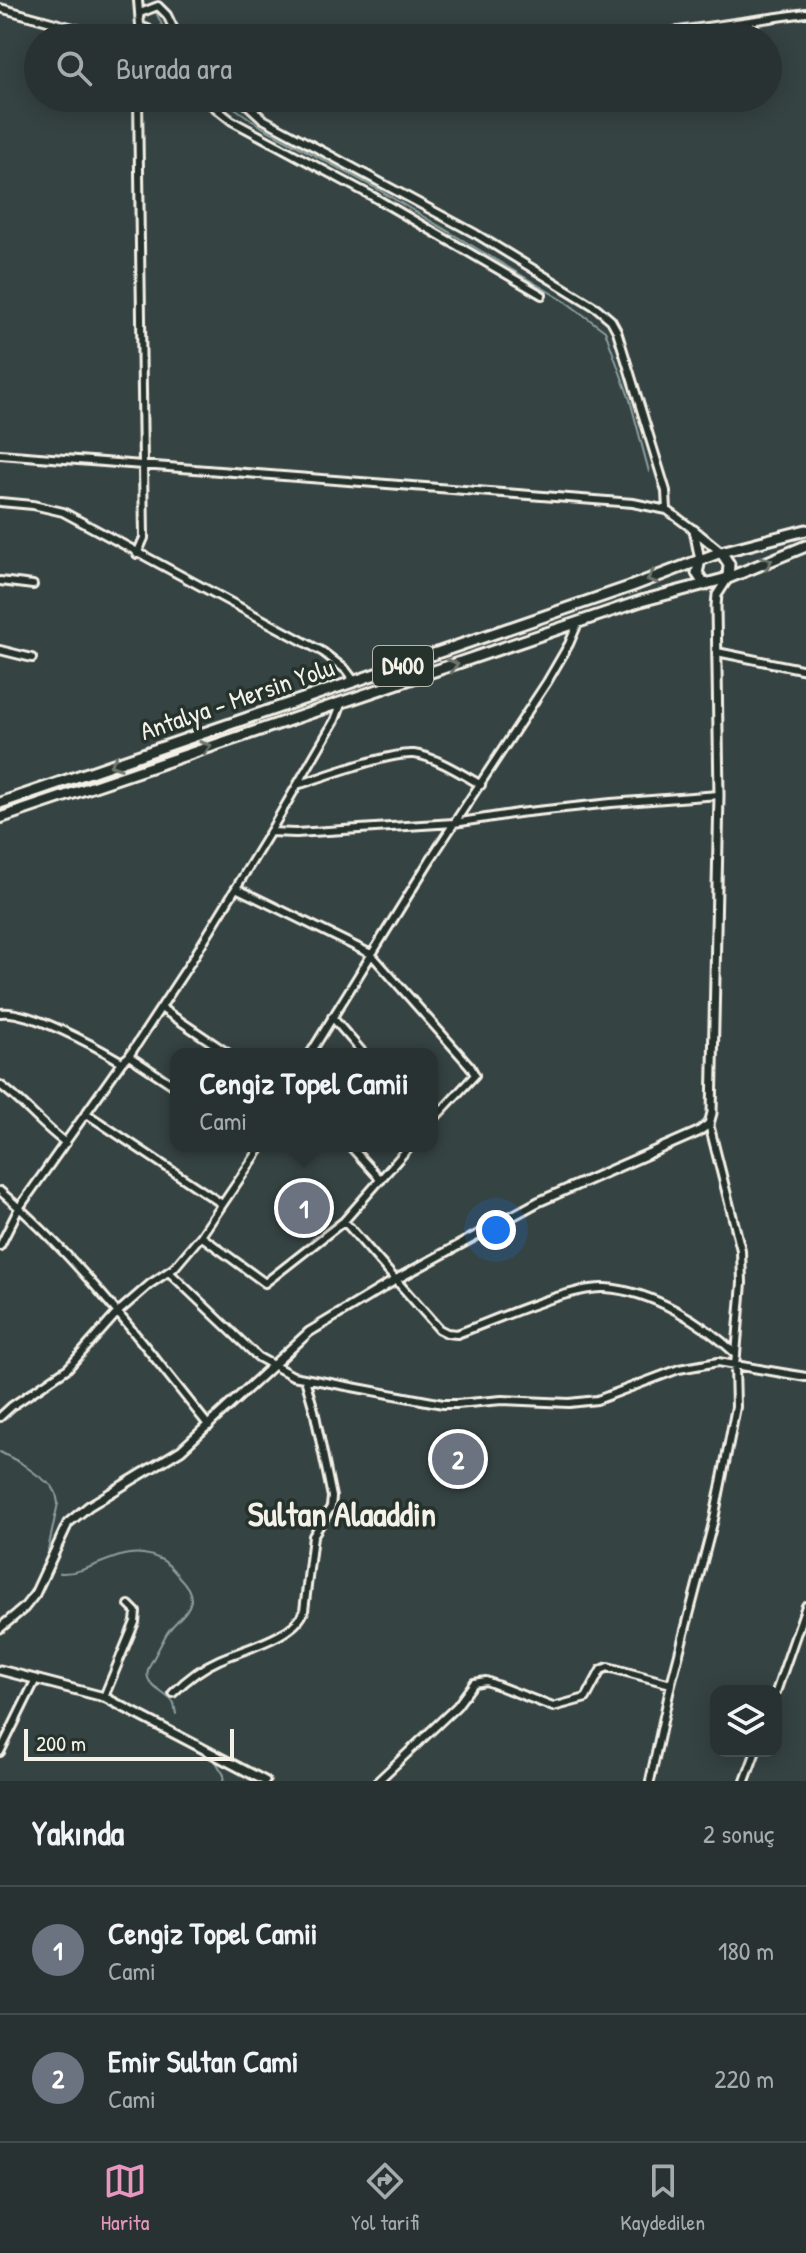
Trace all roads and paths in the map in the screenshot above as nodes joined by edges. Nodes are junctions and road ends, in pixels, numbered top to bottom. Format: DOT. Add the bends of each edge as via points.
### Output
graph roads {
  1 [pos="138,0"];
  2 [pos="0,8"];
  3 [pos="140,13"];
  4 [pos="806,13"];
  5 [pos="59,24"];
  6 [pos="142,24"];
  7 [pos="171,24"];
  8 [pos="728,24"];
  9 [pos="138,112"];
  10 [pos="221,112"];
  11 [pos="255,112"];
  12 [pos="542,295"];
  13 [pos="0,454"];
  14 [pos="142,466"];
  15 [pos="0,502"];
  16 [pos="667,510"];
  17 [pos="694,530"];
  18 [pos="806,530"];
  19 [pos="806,546"];
  20 [pos="721,552"];
  21 [pos="137,554"];
  22 [pos="700,560"];
  23 [pos="728,578"];
  24 [pos="0,581"];
  25 [pos="33,585"];
  26 [pos="705,585"];
  27 [pos="716,606"];
  28 [pos="578,623"];
  29 [pos="0,650"];
  30 [pos="717,652"];
  31 [pos="32,658"];
  32 [pos="806,670"];
  33 [pos="355,682"];
  34 [pos="342,702"];
  35 [pos="299,784"];
  36 [pos="481,785"];
  37 [pos="719,795"];
  38 [pos="0,803"];
  39 [pos="0,818"];
  40 [pos="454,823"];
  41 [pos="270,832"];
  42 [pos="236,888"];
  43 [pos="371,954"];
  44 [pos="161,1008"];
  45 [pos="0,1013"];
  46 [pos="332,1017"];
  47 [pos="220,1048"];
  48 [pos="314,1048"];
  49 [pos="359,1048"];
  50 [pos="129,1056"];
  51 [pos="122,1062"];
  52 [pos="170,1083"];
  53 [pos="0,1085"];
  54 [pos="87,1114"];
  55 [pos="438,1115"];
  56 [pos="709,1124"];
  57 [pos="66,1143"];
  58 [pos="258,1152"];
  59 [pos="355,1152"];
  60 [pos="405,1152"];
  61 [pos="381,1180"];
  62 [pos="0,1191"];
  63 [pos="222,1204"];
  64 [pos="19,1208"];
  65 [pos="344,1221"];
  66 [pos="201,1236"];
  67 [pos="0,1246"];
  68 [pos="169,1272"];
  69 [pos="397,1279"];
  70 [pos="118,1312"];
  71 [pos="736,1354"];
  72 [pos="271,1366"];
  73 [pos="735,1366"];
  74 [pos="806,1377"];
  75 [pos="305,1379"];
  76 [pos="0,1417"];
  77 [pos="209,1426"];
  78 [pos="129,1605"];
  79 [pos="806,1606"];
  80 [pos="0,1628"];
  81 [pos="0,1670"];
  82 [pos="35,1681"];
  83 [pos="671,1684"];
  84 [pos="778,1685"];
  85 [pos="173,1693"];
  86 [pos="104,1697"];
  87 [pos="0,1752"];
  88 [pos="754,1757"];
  89 [pos="265,1781"];
  90 [pos="378,1781"];
  91 [pos="650,1781"];
  92 [pos="745,1781"];
  1 -- 3 [label="street"];
  2 -- 5 [label="street"];
  3 -- 6 [label="street"];
  3 -- 7 [label="street" via="158,6"];
  4 -- 8 [label="street"];
  9 -- 14 [label="street"];
  10 -- 12 [label="street"];
  11 -- 16 [label="street" via="476,234 611,320 666,491"];
  13 -- 14 [label="street"];
  14 -- 16 [label="street" via="633,503"];
  14 -- 21 [label="street" via="144,538"];
  15 -- 21 [label="street" via="63,512"];
  16 -- 17 [label="street"];
  17 -- 20 [label="street"];
  17 -- 22 [label="street"];
  18 -- 20 [label="highway, Antalya - Mersin Yolu / D400"];
  23 -- 19 [label="highway, Antalya - Mersin Yolu / D400, one-way"];
  20 -- 22 [label="highway, Antalya - Mersin Yolu / D400"];
  20 -- 23 [label="highway" via="729,564"];
  21 -- 33 [label="street" via="323,652"];
  22 -- 26 [label="highway" via="697,573"];
  22 -- 33 [label="highway, Antalya - Mersin Yolu / D400, one-way"];
  23 -- 26 [label="highway, Antalya - Mersin Yolu / D400"];
  23 -- 27 [label="street"];
  24 -- 25 [label="street"];
  26 -- 27 [label="street"];
  26 -- 28 [label="highway, Antalya - Mersin Yolu / D400"];
  27 -- 30 [label="street"];
  34 -- 28 [label="highway, Antalya - Mersin Yolu / D400, one-way"];
  28 -- 36 [label="street"];
  29 -- 31 [label="street"];
  30 -- 32 [label="street"];
  30 -- 37 [label="street"];
  33 -- 38 [label="highway, Antalya - Mersin Yolu / D400, one-way"];
  34 -- 35 [label="street"];
  39 -- 34 [label="highway, Antalya - Mersin Yolu / D400, one-way"];
  35 -- 36 [label="street" via="416,754"];
  35 -- 41 [label="street"];
  36 -- 40 [label="street"];
  37 -- 40 [label="street"];
  37 -- 56 [label="street"];
  40 -- 41 [label="street"];
  40 -- 43 [label="street"];
  41 -- 42 [label="street"];
  42 -- 43 [label="street"];
  42 -- 44 [label="street"];
  43 -- 46 [label="street"];
  43 -- 55 [label="street" via="475,1075"];
  44 -- 47 [label="street"];
  44 -- 50 [label="street"];
  45 -- 51 [label="street" via="90,1042"];
  46 -- 48 [label="street"];
  46 -- 49 [label="street"];
  50 -- 51 [label="street"];
  50 -- 52 [label="street"];
  51 -- 54 [label="street"];
  53 -- 57 [label="street"];
  54 -- 57 [label="street"];
  54 -- 63 [label="street"];
  56 -- 69 [label="street" via="538,1202"];
  56 -- 71 [label="street" via="741,1250"];
  57 -- 64 [label="street"];
  58 -- 63 [label="street"];
  59 -- 61 [label="street"];
  60 -- 61 [label="street"];
  61 -- 65 [label="street"];
  62 -- 64 [label="street"];
  63 -- 66 [label="street"];
  64 -- 67 [label="street"];
  64 -- 70 [label="street"];
  65 -- 66 [label="street" via="265,1283"];
  65 -- 69 [label="street"];
  66 -- 68 [label="street"];
  68 -- 70 [label="street"];
  68 -- 72 [label="street"];
  69 -- 71 [label="street" via="447,1333 569,1294 605,1288 675,1310"];
  69 -- 72 [label="street" via="309,1332"];
  70 -- 76 [label="street" via="68,1368"];
  70 -- 77 [label="street"];
  71 -- 73 [label="street"];
  72 -- 75 [label="street"];
  72 -- 77 [label="street"];
  73 -- 74 [label="street"];
  73 -- 75 [label="street" via="696,1365 597,1400 569,1403 443,1404"];
  73 -- 83 [label="street" via="736,1407 717,1505"];
  75 -- 85 [label="street" via="332,1497 313,1536 301,1620 217,1661"];
  77 -- 80 [label="street" via="68,1523 35,1594"];
  78 -- 86 [label="street" via="136,1612 135,1622"];
  79 -- 84 [label="street"];
  81 -- 82 [label="street"];
  82 -- 86 [label="street"];
  82 -- 87 [label="street"];
  83 -- 90 [label="street" via="608,1667 586,1698 553,1707 486,1681 474,1683"];
  83 -- 91 [label="street"];
  86 -- 89 [label="street"];
  88 -- 92 [label="street"];
}
